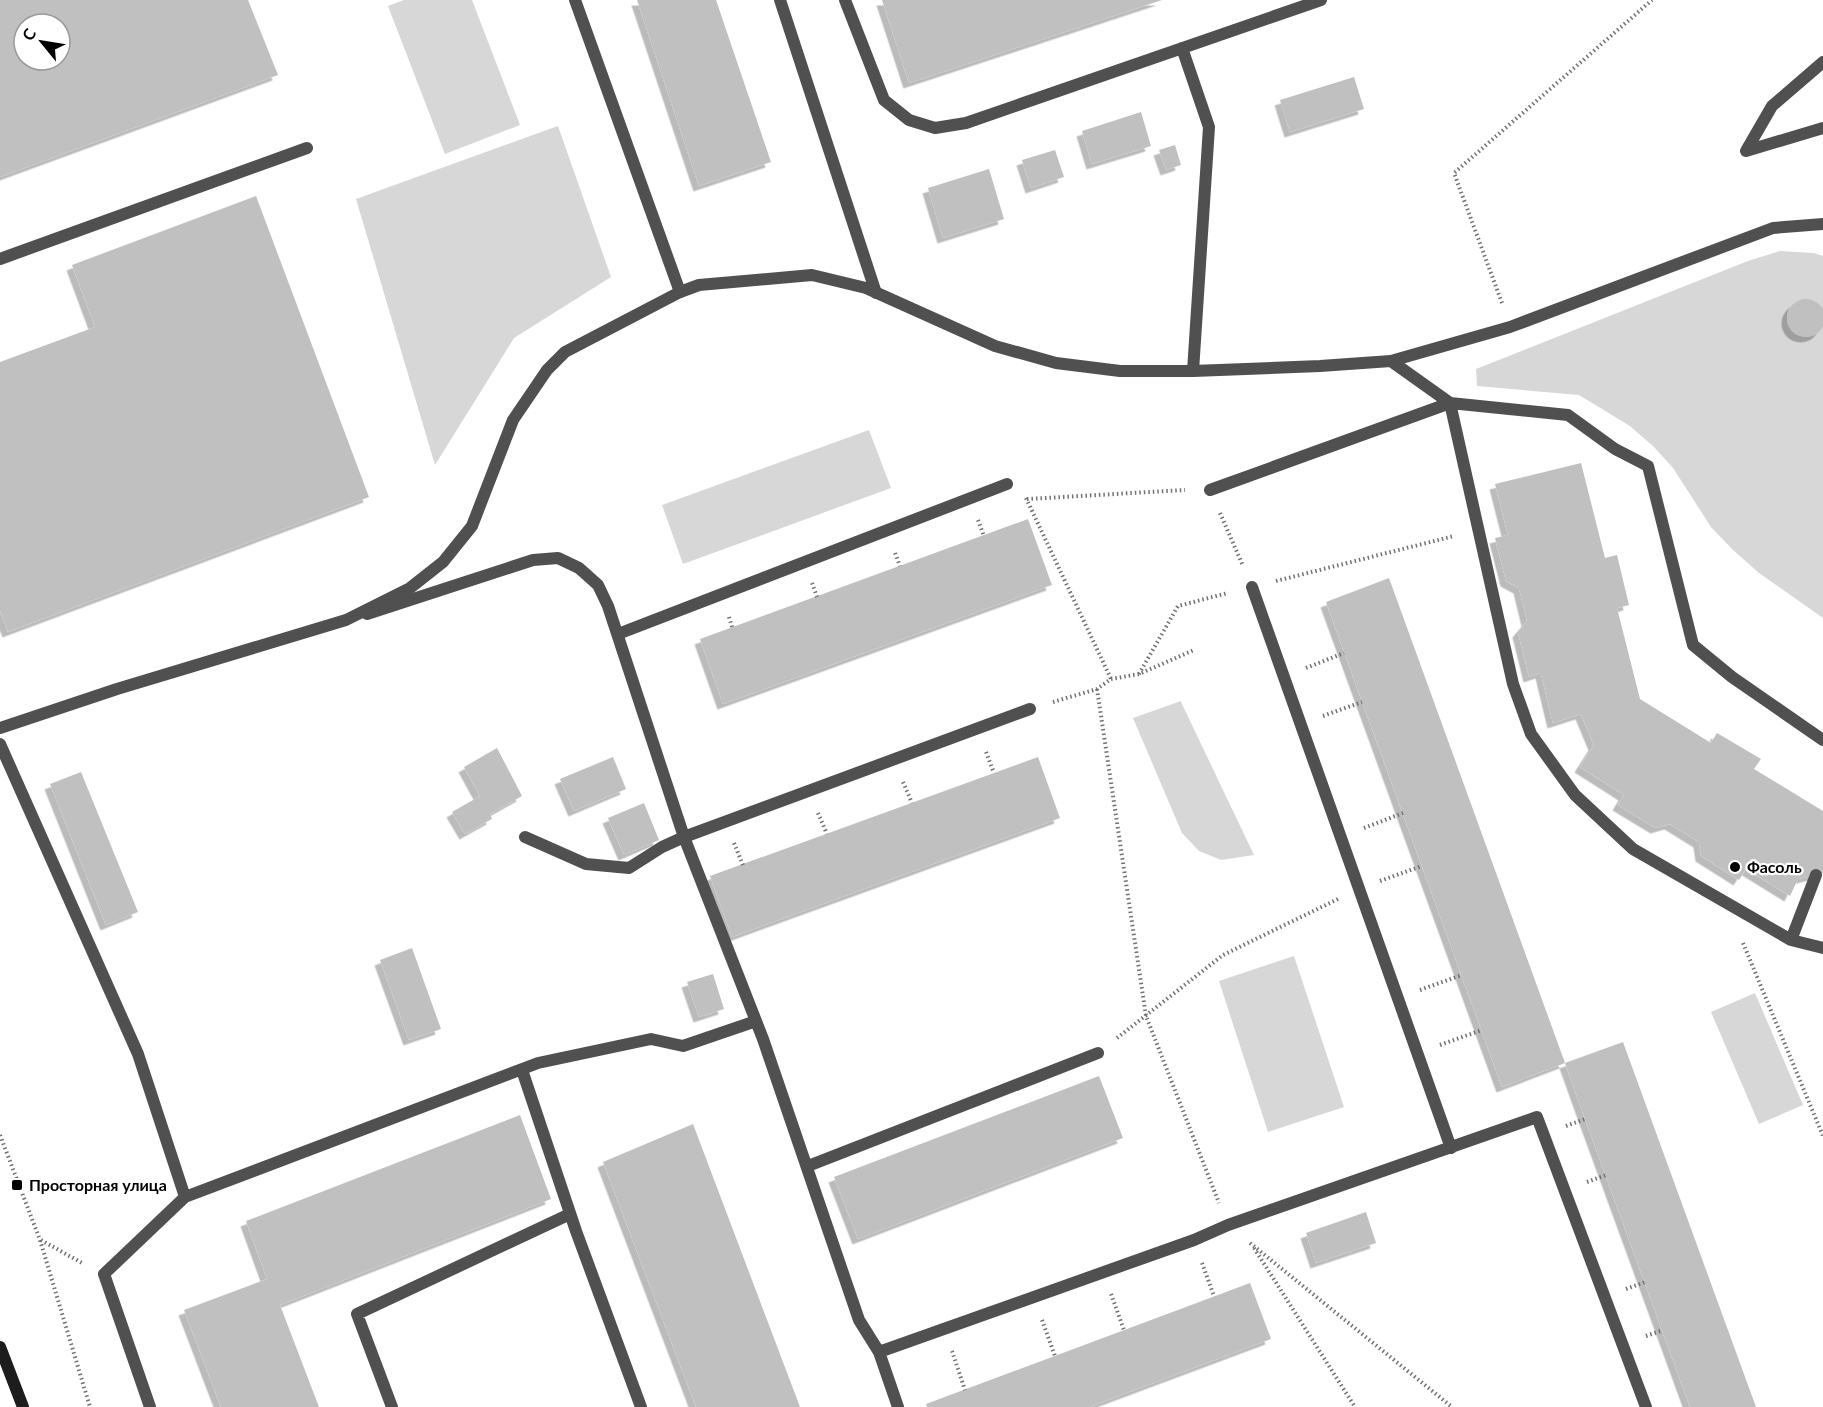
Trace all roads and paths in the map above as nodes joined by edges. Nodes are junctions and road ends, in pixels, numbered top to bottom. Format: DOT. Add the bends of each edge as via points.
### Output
graph roads {
  1 [pos="575,0"];
  2 [pos="780,0"];
  3 [pos="845,0"];
  4 [pos="1321,0"];
  5 [pos="1652,0"];
  6 [pos="1182,48"];
  7 [pos="1823,63"];
  8 [pos="1823,128"];
  9 [pos="307,148"];
  10 [pos="1823,224"];
  11 [pos="0,259"];
  12 [pos="680,292"];
  13 [pos="876,293"];
  14 [pos="1510,327"];
  15 [pos="1391,361"];
  16 [pos="1193,371"];
  17 [pos="1450,403"];
  18 [pos="1007,484"];
  19 [pos="1210,490"];
  20 [pos="1027,499"];
  21 [pos="1478,530"];
  22 [pos="1252,587"];
  23 [pos="346,620"];
  24 [pos="618,634"];
  25 [pos="1194,650"];
  26 [pos="1344,653"];
  27 [pos="1139,674"];
  28 [pos="1283,676"];
  29 [pos="1111,679"];
  30 [pos="1097,689"];
  31 [pos="1362,702"];
  32 [pos="1030,709"];
  33 [pos="1300,725"];
  34 [pos="0,728"];
  35 [pos="1823,740"];
  36 [pos="0,744"];
  37 [pos="1403,813"];
  38 [pos="1340,836"];
  39 [pos="525,837"];
  40 [pos="684,837"];
  41 [pos="1422,866"];
  42 [pos="1816,874"];
  43 [pos="1359,889"];
  44 [pos="1727,903"];
  45 [pos="1791,940"];
  46 [pos="1823,948"];
  47 [pos="1462,975"];
  48 [pos="1398,998"];
  49 [pos="1146,1016"];
  50 [pos="756,1021"];
  51 [pos="1482,1030"];
  52 [pos="1098,1053"];
  53 [pos="1417,1053"];
  54 [pos="522,1070"];
  55 [pos="0,1135"];
  56 [pos="1823,1136"];
  57 [pos="1451,1148"];
  58 [pos="807,1166"];
  59 [pos="185,1197"];
  60 [pos="570,1214"];
  61 [pos="1228,1225"];
  62 [pos="40,1240"];
  63 [pos="1194,1240"];
  64 [pos="1252,1245"];
  65 [pos="1103,1272"];
  66 [pos="104,1274"];
  67 [pos="1214,1296"];
  68 [pos="1034,1297"];
  69 [pos="944,1329"];
  70 [pos="1124,1330"];
  71 [pos="0,1347"];
  72 [pos="879,1352"];
  73 [pos="1055,1356"];
  74 [pos="965,1390"];
  75 [pos="23,1407"];
  76 [pos="90,1407"];
  77 [pos="150,1407"];
  78 [pos="392,1407"];
  79 [pos="641,1407"];
  80 [pos="898,1407"];
  81 [pos="1355,1407"];
  82 [pos="1452,1407"];
  83 [pos="1646,1407"];
  1 -- 12 [label="street"];
  2 -- 13 [label="street"];
  3 -- 6 [label="street" via="884,100 909,120 935,128 966,123"];
  4 -- 6 [label="street"];
  5 -- 14 [label="path" via="1454,173"];
  6 -- 16 [label="street" via="1209,127"];
  7 -- 8 [label="street" via="1772,106 1746,151"];
  9 -- 11 [label="street"];
  10 -- 14 [label="street" via="1773,228"];
  12 -- 13 [label="street" via="699,285 812,275"];
  12 -- 23 [label="street" via="565,352 547,370 513,420 472,526 443,562 410,588"];
  13 -- 16 [label="street" via="995,346 1056,363 1120,371"];
  14 -- 15 [label="street"];
  15 -- 16 [label="street"];
  15 -- 17 [label="street"];
  17 -- 19 [label="street"];
  17 -- 21 [label="street"];
  17 -- 35 [label="street" via="1568,415 1648,466 1693,645"];
  18 -- 20 [label="path"];
  18 -- 24 [label="street"];
  19 -- 20 [label="path"];
  19 -- 22 [label="path"];
  20 -- 29 [label="path"];
  21 -- 22 [label="path"];
  21 -- 44 [label="street" via="1513,684 1531,734 1575,795 1633,849"];
  22 -- 27 [label="path" via="1178,606"];
  22 -- 28 [label="street"];
  23 -- 24 [label="street" via="533,561 558,558 579,568 598,585"];
  23 -- 34 [label="street" via="117,688"];
  24 -- 40 [label="street"];
  25 -- 27 [label="path"];
  26 -- 28 [label="path"];
  27 -- 29 [label="path"];
  28 -- 33 [label="street"];
  29 -- 30 [label="path"];
  30 -- 32 [label="path"];
  30 -- 49 [label="path"];
  31 -- 33 [label="path"];
  32 -- 40 [label="street"];
  33 -- 38 [label="street"];
  36 -- 59 [label="street" via="138,1054"];
  37 -- 38 [label="path"];
  38 -- 43 [label="street"];
  39 -- 40 [label="street" via="586,864 628,868"];
  40 -- 50 [label="street"];
  41 -- 43 [label="path"];
  42 -- 45 [label="street"];
  43 -- 48 [label="street"];
  43 -- 49 [label="path" via="1222,955"];
  44 -- 45 [label="street"];
  44 -- 56 [label="path"];
  45 -- 46 [label="street"];
  47 -- 48 [label="path"];
  48 -- 53 [label="street"];
  49 -- 52 [label="path"];
  49 -- 61 [label="path"];
  50 -- 54 [label="street" via="682,1046 651,1039 538,1063"];
  50 -- 58 [label="street"];
  51 -- 53 [label="path"];
  52 -- 58 [label="street"];
  53 -- 57 [label="street"];
  54 -- 59 [label="street"];
  54 -- 60 [label="street"];
  55 -- 62 [label="path"];
  57 -- 61 [label="street"];
  57 -- 83 [label="street" via="1537,1118"];
  58 -- 72 [label="street" via="859,1320"];
  59 -- 66 [label="street"];
  60 -- 78 [label="street" via="357,1314"];
  60 -- 79 [label="street"];
  61 -- 63 [label="street"];
  61 -- 64 [label="path"];
  62 -- 66 [label="path"];
  62 -- 76 [label="path"];
  63 -- 65 [label="street"];
  63 -- 67 [label="path"];
  64 -- 81 [label="path"];
  64 -- 82 [label="path"];
  65 -- 68 [label="street"];
  65 -- 70 [label="path"];
  66 -- 77 [label="street"];
  68 -- 69 [label="street"];
  68 -- 73 [label="path"];
  69 -- 72 [label="street"];
  69 -- 74 [label="path"];
  71 -- 75 [label="main road"];
  72 -- 80 [label="street"];
}
